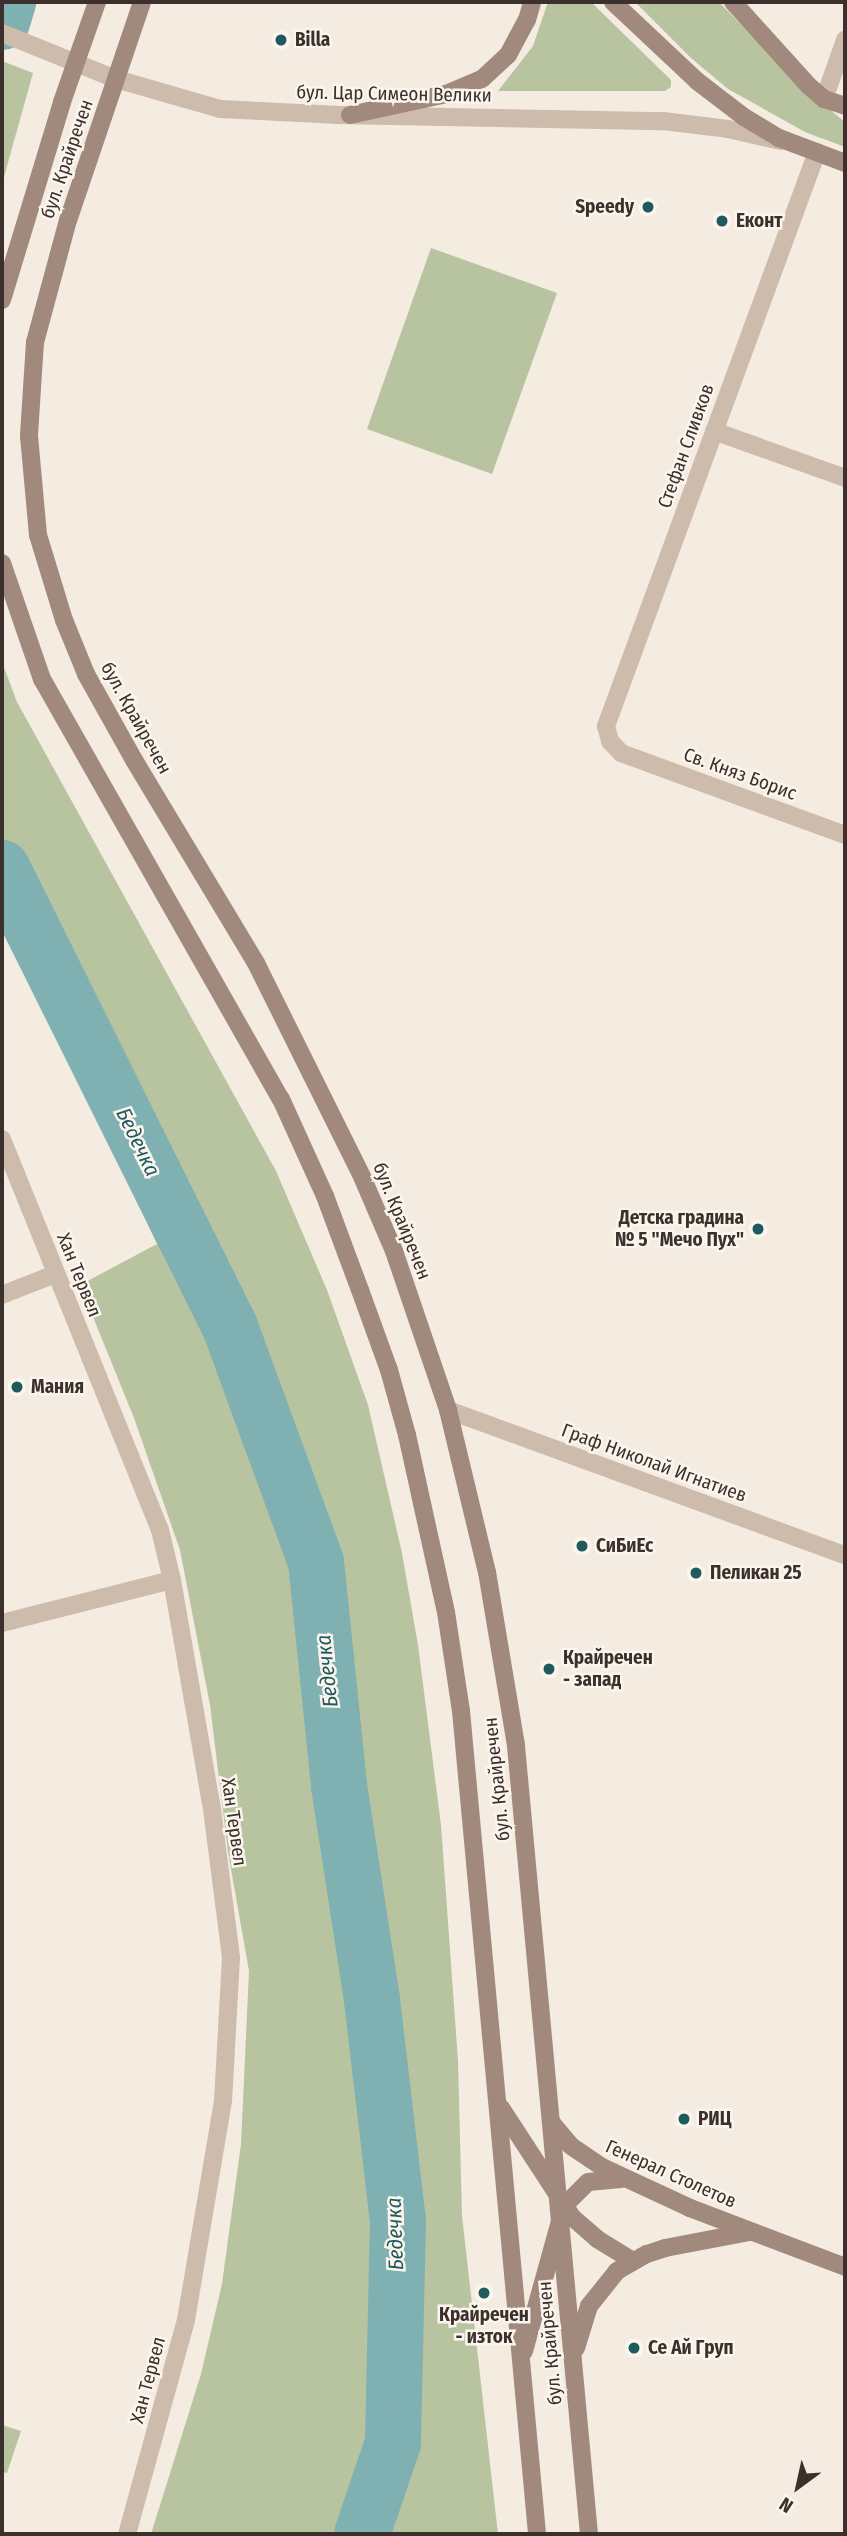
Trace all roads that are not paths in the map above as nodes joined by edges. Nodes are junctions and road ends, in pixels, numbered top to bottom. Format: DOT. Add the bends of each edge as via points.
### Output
graph roads {
  1 [pos="97,2"];
  2 [pos="142,2"];
  3 [pos="533,2"];
  4 [pos="613,2"];
  5 [pos="733,2"];
  6 [pos="2,33"];
  7 [pos="845,40"];
  8 [pos="76,63"];
  9 [pos="116,79"];
  10 [pos="824,99"];
  11 [pos="845,106"];
  12 [pos="350,115"];
  13 [pos="796,145"];
  14 [pos="817,152"];
  15 [pos="845,163"];
  16 [pos="2,300"];
  17 [pos="714,431"];
  18 [pos="845,478"];
  19 [pos="2,563"];
  20 [pos="621,753"];
  21 [pos="845,835"];
  22 [pos="2,1139"];
  23 [pos="55,1274"];
  24 [pos="2,1295"];
  25 [pos="448,1410"];
  26 [pos="845,1555"];
  27 [pos="173,1580"];
  28 [pos="2,1623"];
  29 [pos="499,2105"];
  30 [pos="549,2119"];
  31 [pos="628,2179"];
  32 [pos="560,2208"];
  33 [pos="750,2232"];
  34 [pos="633,2261"];
  35 [pos="845,2267"];
  36 [pos="573,2358"];
  37 [pos="522,2360"];
  38 [pos="127,2534"];
  39 [pos="537,2534"];
  40 [pos="589,2534"];
  1 -- 8 [label="main road, бул. Крайречен"];
  2 -- 9 [label="main road, бул. Крайречен"];
  3 -- 12 [label="main road" via="508,55 482,79 446,94"];
  4 -- 13 [label="main road, бул. Цар Симеон Велики" via="720,100"];
  5 -- 10 [label="main road"];
  6 -- 8 [label="street, бул. Цар Симеон Велики"];
  7 -- 10 [label="street"];
  8 -- 9 [label="street, бул. Цар Симеон Велики"];
  8 -- 16 [label="main road, бул. Крайречен"];
  9 -- 12 [label="street, бул. Цар Симеон Велики" via="220,109"];
  9 -- 25 [label="main road, бул. Крайречен" via="64,232 35,342 29,436 38,535 86,674 256,963 363,1179 394,1251"];
  10 -- 11 [label="main road"];
  12 -- 13 [label="street, бул. Цар Симеон Велики" via="663,121 728,129"];
  13 -- 14 [label="main road, бул. Цар Симеон Велики"];
  14 -- 15 [label="main road, бул. Цар Симеон Велики"];
  14 -- 17 [label="street, Стефан Сливков"];
  17 -- 18 [label="street"];
  17 -- 20 [label="street, Стефан Сливков" via="608,718 608,735"];
  19 -- 29 [label="main road, бул. Крайречен" via="42,679 281,1099 325,1196 389,1370 428,1517 461,1711"];
  20 -- 21 [label="street, Св. Княз Борис"];
  22 -- 23 [label="street, Хан Тервел"];
  23 -- 24 [label="street"];
  23 -- 27 [label="street, Хан Тервел" via="160,1530"];
  25 -- 26 [label="street, Граф Николай Игнатиев"];
  25 -- 30 [label="main road, бул. Крайречен" via="485,1561 516,1746"];
  27 -- 28 [label="street"];
  27 -- 38 [label="street, Хан Тервел" via="212,1809 231,1958 223,2101 186,2320"];
  29 -- 32 [label="main road"];
  29 -- 37 [label="main road, бул. Крайречен"];
  30 -- 31 [label="main road, Генерал Столетов" via="580,2153"];
  30 -- 32 [label="main road, бул. Крайречен"];
  31 -- 32 [label="main road" via="588,2182"];
  31 -- 33 [label="main road, Генерал Столетов"];
  32 -- 34 [label="main road"];
  32 -- 36 [label="main road, бул. Крайречен"];
  32 -- 37 [label="main road"];
  33 -- 34 [label="main road, Генерал Столетов" via="665,2248"];
  33 -- 35 [label="main road, Генерал Столетов"];
  34 -- 36 [label="main road, Генерал Столетов" via="607,2280 589,2306"];
  36 -- 40 [label="main road, бул. Крайречен"];
  37 -- 39 [label="main road, бул. Крайречен"];
}
